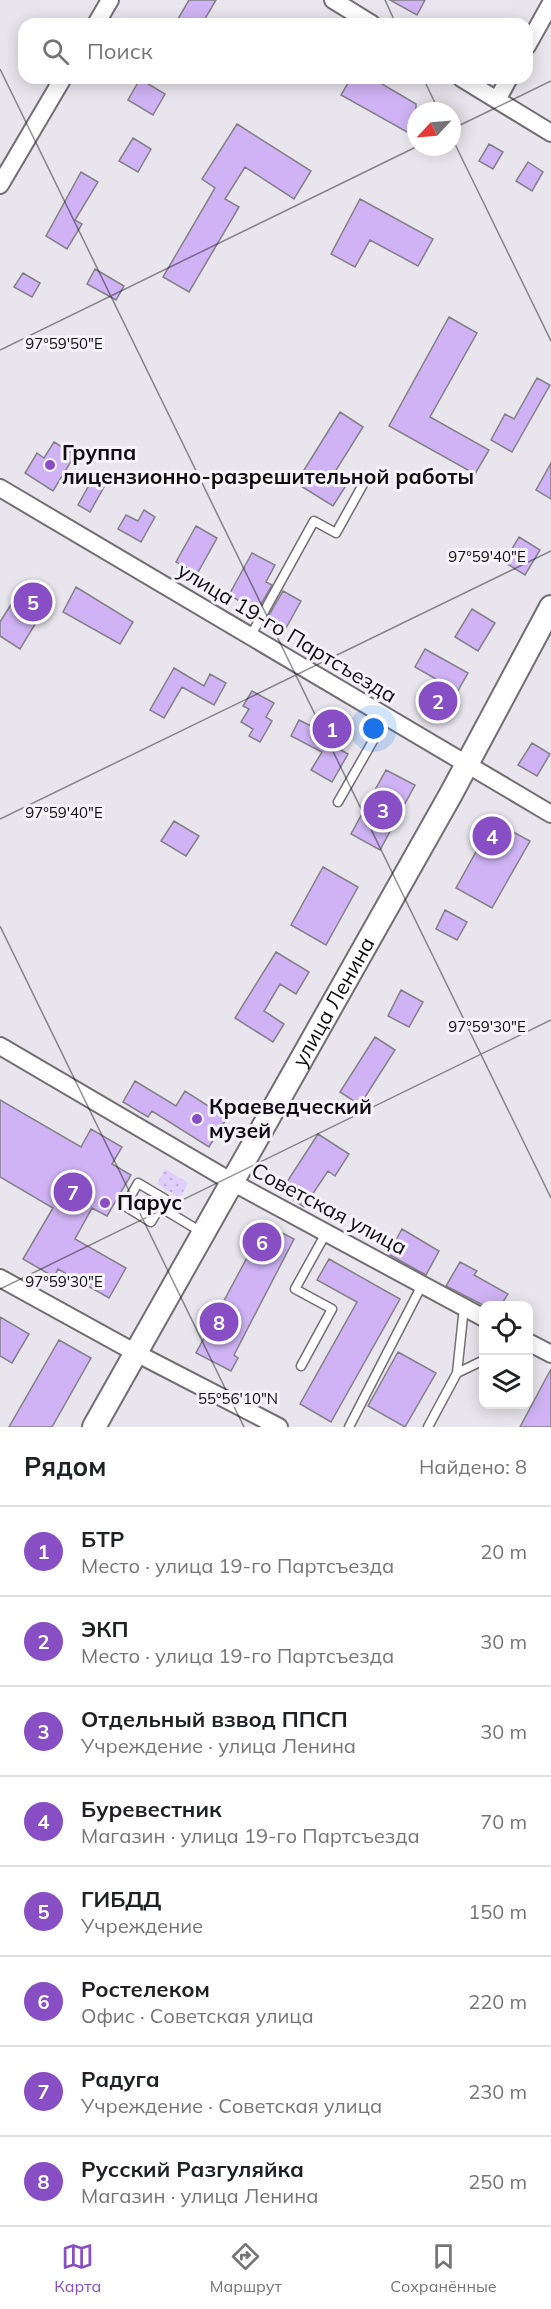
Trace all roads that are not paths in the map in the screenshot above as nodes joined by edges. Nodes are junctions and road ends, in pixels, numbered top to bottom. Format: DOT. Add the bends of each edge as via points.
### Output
graph roads {
  1 [pos="110,0"];
  2 [pos="333,0"];
  3 [pos="551,3"];
  4 [pos="100,18"];
  5 [pos="362,18"];
  6 [pos="533,35"];
  7 [pos="59,84"];
  8 [pos="471,84"];
  9 [pos="506,84"];
  10 [pos="497,100"];
  11 [pos="551,133"];
  12 [pos="0,185"];
  13 [pos="366,479"];
  14 [pos="0,488"];
  15 [pos="551,607"];
  16 [pos="250,637"];
  17 [pos="386,718"];
  18 [pos="466,765"];
  19 [pos="338,801"];
  20 [pos="551,814"];
  21 [pos="0,1046"];
  22 [pos="232,1182"];
  23 [pos="160,1207"];
  24 [pos="204,1233"];
  25 [pos="326,1233"];
  26 [pos="0,1278"];
  27 [pos="422,1285"];
  28 [pos="464,1307"];
  29 [pos="479,1316"];
  30 [pos="533,1345"];
  31 [pos="136,1353"];
  32 [pos="551,1354"];
  33 [pos="479,1361"];
  34 [pos="301,1366"];
  35 [pos="457,1373"];
  36 [pos="94,1427"];
  37 [pos="279,1427"];
  38 [pos="349,1427"];
  39 [pos="428,1427"];
  1 -- 4 [label="street"];
  2 -- 5 [label="street"];
  3 -- 6 [label="street"];
  7 -- 12 [label="street"];
  8 -- 10 [label="street"];
  9 -- 10 [label="street"];
  10 -- 11 [label="street"];
  13 -- 16 [label="lane" via="336,533 314,521"];
  14 -- 16 [label="street, улица 19-го Партсъезда"];
  15 -- 18 [label="main road, улица Ленина"];
  16 -- 17 [label="street, улица 19-го Партсъезда"];
  17 -- 18 [label="street, улица 19-го Партсъезда"];
  17 -- 19 [label="lane"];
  18 -- 20 [label="street, улица 19-го Партсъезда"];
  18 -- 22 [label="main road, улица Ленина"];
  21 -- 22 [label="street, Советская улица"];
  22 -- 24 [label="main road, улица Ленина"];
  22 -- 25 [label="street, Советская улица"];
  23 -- 23 [label="lane" via="165,1199 138,1183 125,1206 151,1222"];
  23 -- 24 [label="lane"];
  24 -- 31 [label="main road, улица Ленина"];
  25 -- 27 [label="street, Советская улица"];
  25 -- 34 [label="lane" via="295,1289 332,1309"];
  26 -- 31 [label="street"];
  27 -- 28 [label="street, Советская улица"];
  27 -- 38 [label="lane"];
  28 -- 29 [label="street, Советская улица"];
  28 -- 35 [label="lane"];
  30 -- 32 [label="street"];
  31 -- 36 [label="main road, улица Ленина"];
  31 -- 37 [label="street"];
  33 -- 35 [label="lane"];
  35 -- 39 [label="lane"];
}
